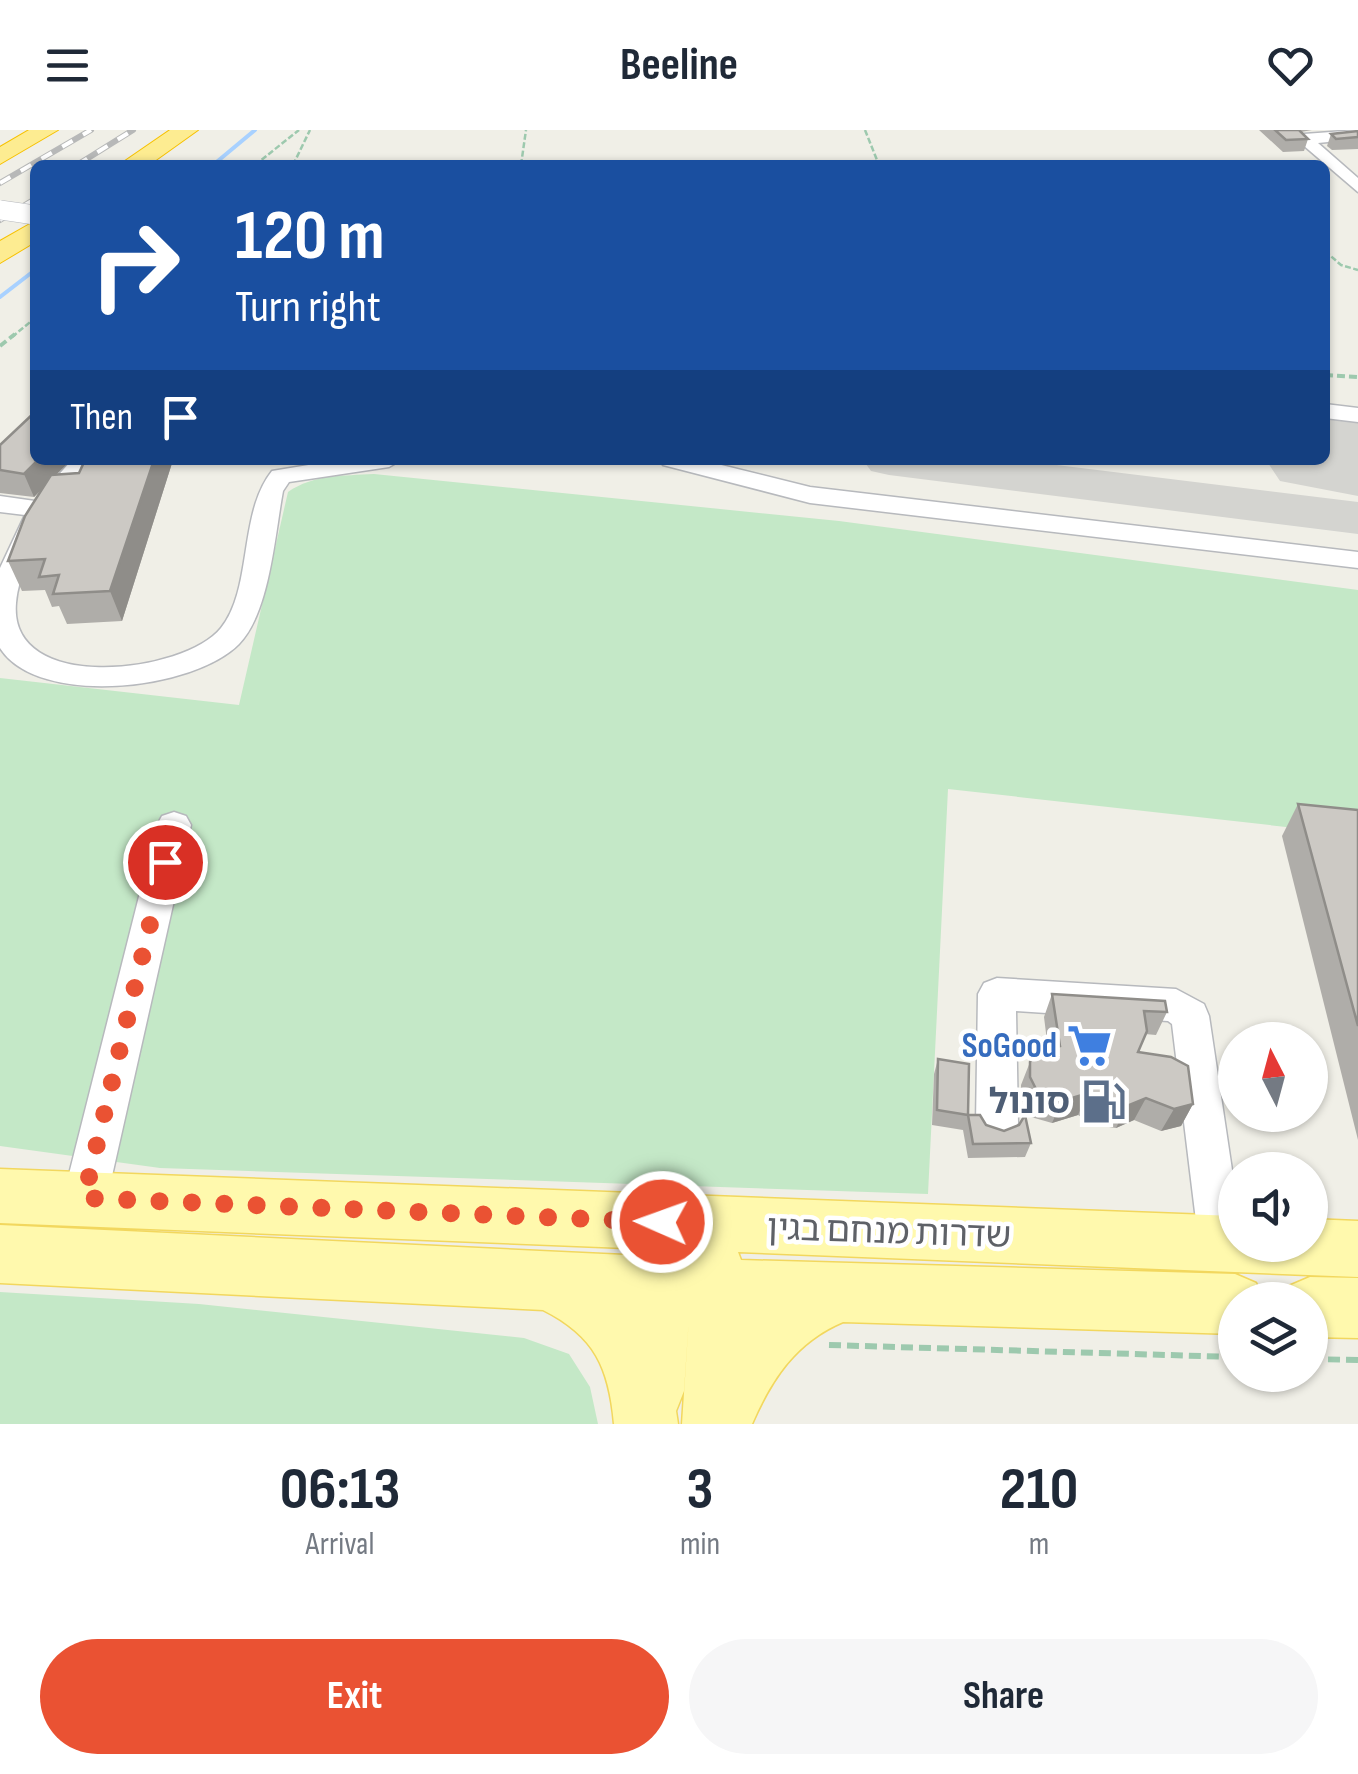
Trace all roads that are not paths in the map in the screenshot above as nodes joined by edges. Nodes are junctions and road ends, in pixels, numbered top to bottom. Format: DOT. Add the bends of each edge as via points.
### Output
graph roads {
  1 [pos="46,130"];
  2 [pos="186,130"];
  3 [pos="1358,134"];
  4 [pos="0,157"];
  5 [pos="140,160"];
  6 [pos="1328,160"];
  7 [pos="1330,162"];
  8 [pos="1358,187"];
  9 [pos="0,210"];
  10 [pos="30,214"];
  11 [pos="30,230"];
  12 [pos="30,231"];
  13 [pos="0,246"];
  14 [pos="0,254"];
  15 [pos="1330,412"];
  16 [pos="1358,415"];
  17 [pos="81,465"];
  18 [pos="355,465"];
  19 [pos="692,465"];
  20 [pos="0,504"];
  21 [pos="41,510"];
  22 [pos="1358,560"];
  23 [pos="6,648"];
  24 [pos="174,825"];
  25 [pos="997,1123"];
  26 [pos="0,1196"];
  27 [pos="84,1198"];
  28 [pos="1218,1223"];
  29 [pos="701,1224"];
  30 [pos="1218,1245"];
  31 [pos="1328,1248"];
  32 [pos="1358,1249"];
  33 [pos="0,1254"];
  34 [pos="522,1279"];
  35 [pos="661,1286"];
  36 [pos="721,1288"];
  37 [pos="847,1292"];
  38 [pos="1218,1303"];
  39 [pos="1328,1307"];
  40 [pos="1358,1308"];
  41 [pos="648,1424"];
  42 [pos="718,1424"];
  1 -- 4 [label="highway"];
  2 -- 5 [label="highway"];
  3 -- 6 [label="street" via="1304,139"];
  7 -- 8 [label="street"];
  9 -- 10 [label="street, bridge"];
  11 -- 13 [label="highway"];
  12 -- 14 [label="highway"];
  15 -- 16 [label="street"];
  17 -- 21 [label="street"];
  18 -- 23 [label="street" via="281,476 270,490 246,597 230,636 191,659 127,675 70,675 32,665"];
  19 -- 22 [label="street" via="810,495"];
  20 -- 21 [label="street"];
  21 -- 23 [label="street" via="0,604"];
  24 -- 27 [label="street"];
  25 -- 28 [label="street" via="996,994 1168,1003 1190,1016"];
  26 -- 27 [label="main road, שדרות מנחם בגין"];
  27 -- 29 [label="main road, שדרות מנחם בגין"];
  29 -- 30 [label="main road, שדרות מנחם בגין"];
  29 -- 35 [label="main road"];
  29 -- 36 [label="main road"];
  31 -- 32 [label="main road, שדרות מנחם בגין"];
  33 -- 34 [label="main road, שדרות מנחם בגין"];
  34 -- 35 [label="main road, שדרות מנחם בגין"];
  34 -- 41 [label="main road" via="567,1289 615,1324 636,1364"];
  35 -- 36 [label="main road, שדרות מנחם בגין"];
  35 -- 41 [label="main road"];
  36 -- 37 [label="main road, שדרות מנחם בגין"];
  36 -- 42 [label="main road"];
  37 -- 38 [label="main road, שדרות מנחם בגין"];
  37 -- 42 [label="main road" via="808,1306 757,1347"];
  39 -- 40 [label="main road"];
}
